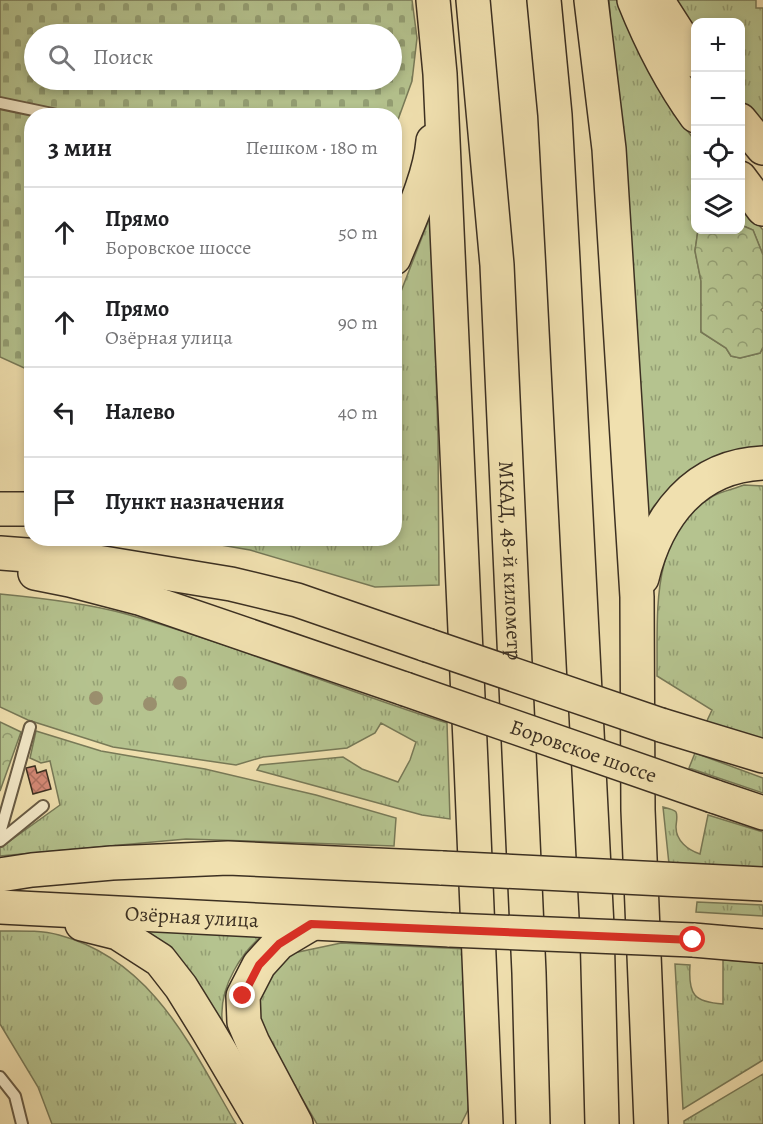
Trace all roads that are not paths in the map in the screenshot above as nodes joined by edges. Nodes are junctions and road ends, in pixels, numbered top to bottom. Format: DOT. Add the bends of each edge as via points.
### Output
graph roads {
  1 [pos="433,0"];
  2 [pos="473,0"];
  3 [pos="544,0"];
  4 [pos="591,0"];
  5 [pos="634,0"];
  6 [pos="657,0"];
  7 [pos="691,54"];
  8 [pos="440,74"];
  9 [pos="0,103"];
  10 [pos="24,108"];
  11 [pos="691,109"];
  12 [pos="745,125"];
  13 [pos="763,148"];
  14 [pos="742,180"];
  15 [pos="763,209"];
  16 [pos="402,239"];
  17 [pos="763,463"];
  18 [pos="0,509"];
  19 [pos="24,509"];
  20 [pos="0,553"];
  21 [pos="0,568"];
  22 [pos="637,597"];
  23 [pos="30,727"];
  24 [pos="763,756"];
  25 [pos="43,806"];
  26 [pos="763,813"];
  27 [pos="0,833"];
  28 [pos="0,841"];
  29 [pos="0,876"];
  30 [pos="763,884"];
  31 [pos="14,908"];
  32 [pos="311,924"];
  33 [pos="763,946"];
  34 [pos="483,1075"];
  35 [pos="0,1077"];
  36 [pos="22,1124"];
  37 [pos="263,1124"];
  38 [pos="296,1124"];
  39 [pos="475,1124"];
  40 [pos="486,1124"];
  41 [pos="533,1124"];
  42 [pos="602,1124"];
  43 [pos="651,1124"];
  1 -- 8 [label="main road"];
  2 -- 41 [label="main road, МКАД, 48-й километр" via="497,265 530,973"];
  3 -- 42 [label="main road" via="563,261 597,927"];
  4 -- 22 [label="main road" via="609,149"];
  5 -- 11 [label="main road" via="648,34"];
  6 -- 7 [label="main road"];
  8 -- 16 [label="main road" via="432,154"];
  8 -- 34 [label="main road"];
  9 -- 10 [label="lane"];
  12 -- 13 [label="main road"];
  14 -- 15 [label="main road"];
  17 -- 22 [label="main road" via="729,468 703,480 681,501 664,522 648,554"];
  18 -- 19 [label="main road"];
  20 -- 24 [label="main road, bridge" via="79,559 231,584 297,600"];
  21 -- 26 [label="main road, Боровское шоссе, bridge" via="70,580 139,598"];
  22 -- 43 [label="main road" via="638,810"];
  23 -- 27 [label="lane"];
  25 -- 28 [label="lane"];
  29 -- 30 [label="main road, bridge" via="112,863 228,858"];
  31 -- 32 [label="main road, Озёрная улица"];
  31 -- 37 [label="main road" via="118,933 160,960 181,987"];
  32 -- 33 [label="main road, Озёрная улица, bridge"];
  32 -- 38 [label="main road" via="279,944 259,965 243,996 243,1022"];
  34 -- 39 [label="main road"];
  34 -- 40 [label="main road"];
  35 -- 36 [label="lane" via="15,1096"];
}
